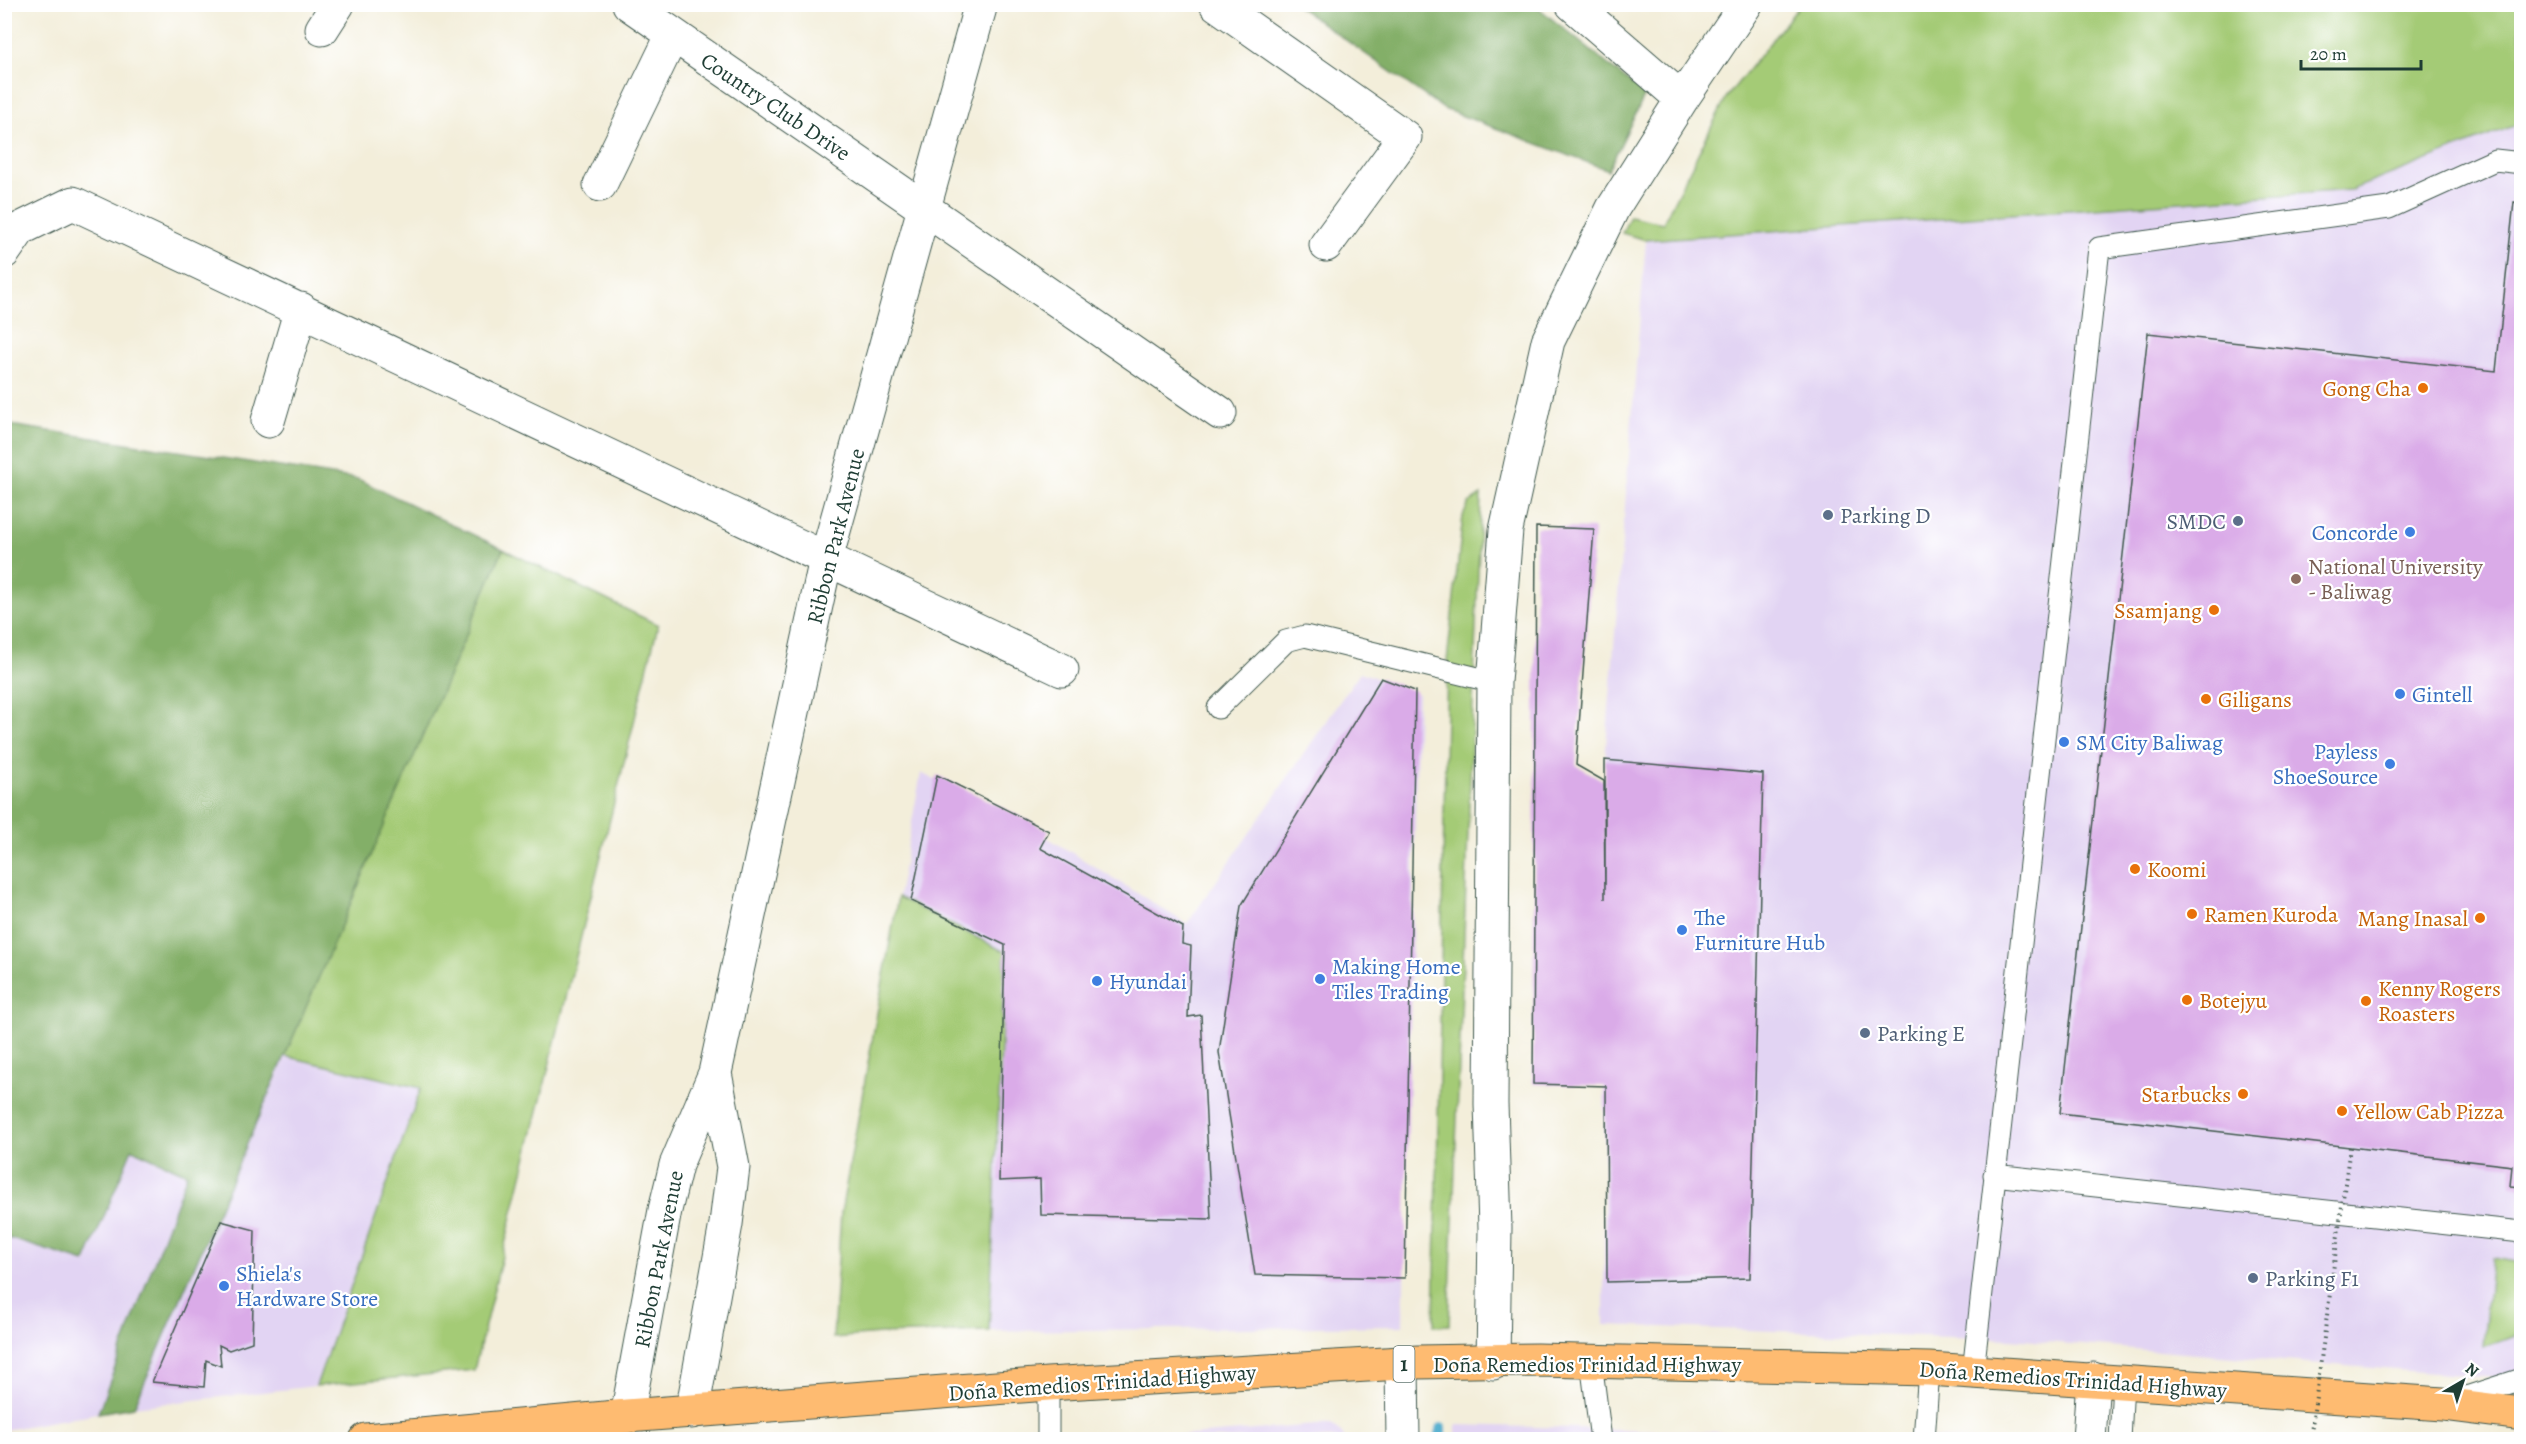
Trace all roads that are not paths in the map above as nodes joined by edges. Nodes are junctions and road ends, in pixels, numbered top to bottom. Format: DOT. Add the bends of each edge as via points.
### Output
graph roads {
  1 [pos="628,4"];
  2 [pos="981,4"];
  3 [pos="1216,4"];
  4 [pos="1572,4"];
  5 [pos="1746,4"];
  6 [pos="672,36"];
  7 [pos="1682,99"];
  8 [pos="2522,163"];
  9 [pos="600,185"];
  10 [pos="924,207"];
  11 [pos="1326,245"];
  12 [pos="4,252"];
  13 [pos="301,309"];
  14 [pos="1220,412"];
  15 [pos="268,421"];
  16 [pos="826,559"];
  17 [pos="1062,670"];
  18 [pos="1494,682"];
  19 [pos="1218,708"];
  20 [pos="715,1074"];
  21 [pos="1994,1175"];
  22 [pos="2522,1232"];
  23 [pos="1592,1361"];
  24 [pos="1493,1363"];
  25 [pos="1402,1365"];
  26 [pos="1929,1369"];
  27 [pos="1973,1372"];
  28 [pos="2522,1379"];
  29 [pos="2108,1381"];
  30 [pos="1048,1384"];
  31 [pos="2443,1404"];
  32 [pos="692,1412"];
  33 [pos="2522,1414"];
  34 [pos="627,1416"];
  35 [pos="366,1440"];
  36 [pos="1048,1440"];
  37 [pos="1403,1440"];
  38 [pos="1601,1440"];
  39 [pos="1924,1440"];
  40 [pos="2089,1440"];
  41 [pos="2120,1440"];
  1 -- 6 [label="street, Country Club Drive"];
  2 -- 10 [label="street, Ribbon Park Avenue"];
  3 -- 11 [label="street" via="1405,137"];
  4 -- 7 [label="street"];
  5 -- 7 [label="street"];
  6 -- 9 [label="street"];
  6 -- 10 [label="street, Country Club Drive"];
  7 -- 18 [label="street" via="1614,208 1548,341 1506,530"];
  8 -- 21 [label="lane" via="2495,160 2389,208 2099,248"];
  10 -- 14 [label="street, Country Club Drive"];
  10 -- 16 [label="street, Ribbon Park Avenue"];
  12 -- 13 [label="street" via="20,229 72,203"];
  13 -- 15 [label="street"];
  13 -- 16 [label="street"];
  16 -- 17 [label="street"];
  16 -- 20 [label="street, Ribbon Park Avenue"];
  18 -- 19 [label="lane" via="1305,636 1286,640"];
  18 -- 24 [label="street"];
  20 -- 32 [label="street, Ribbon Park Avenue" via="733,1167"];
  20 -- 34 [label="street, Ribbon Park Avenue" via="676,1165"];
  21 -- 22 [label="lane"];
  21 -- 27 [label="lane"];
  23 -- 24 [label="highway, Doña Remedios Trinidad Highway / 1"];
  23 -- 26 [label="highway, Doña Remedios Trinidad Highway / 1"];
  23 -- 38 [label="lane"];
  24 -- 25 [label="highway, Doña Remedios Trinidad Highway / 1"];
  25 -- 30 [label="highway, Doña Remedios Trinidad Highway / 1"];
  25 -- 37 [label="street"];
  26 -- 27 [label="highway, Doña Remedios Trinidad Highway / 1"];
  26 -- 39 [label="lane"];
  27 -- 29 [label="highway, Doña Remedios Trinidad Highway / 1"];
  28 -- 31 [label="lane"];
  29 -- 31 [label="highway, Doña Remedios Trinidad Highway / 1"];
  29 -- 40 [label="street"];
  29 -- 41 [label="lane"];
  30 -- 32 [label="highway, Doña Remedios Trinidad Highway / 1"];
  30 -- 36 [label="lane"];
  31 -- 33 [label="highway, Doña Remedios Trinidad Highway / 1"];
  32 -- 34 [label="highway, Doña Remedios Trinidad Highway / 1"];
  34 -- 35 [label="highway, Doña Remedios Trinidad Highway / 1"];
}
